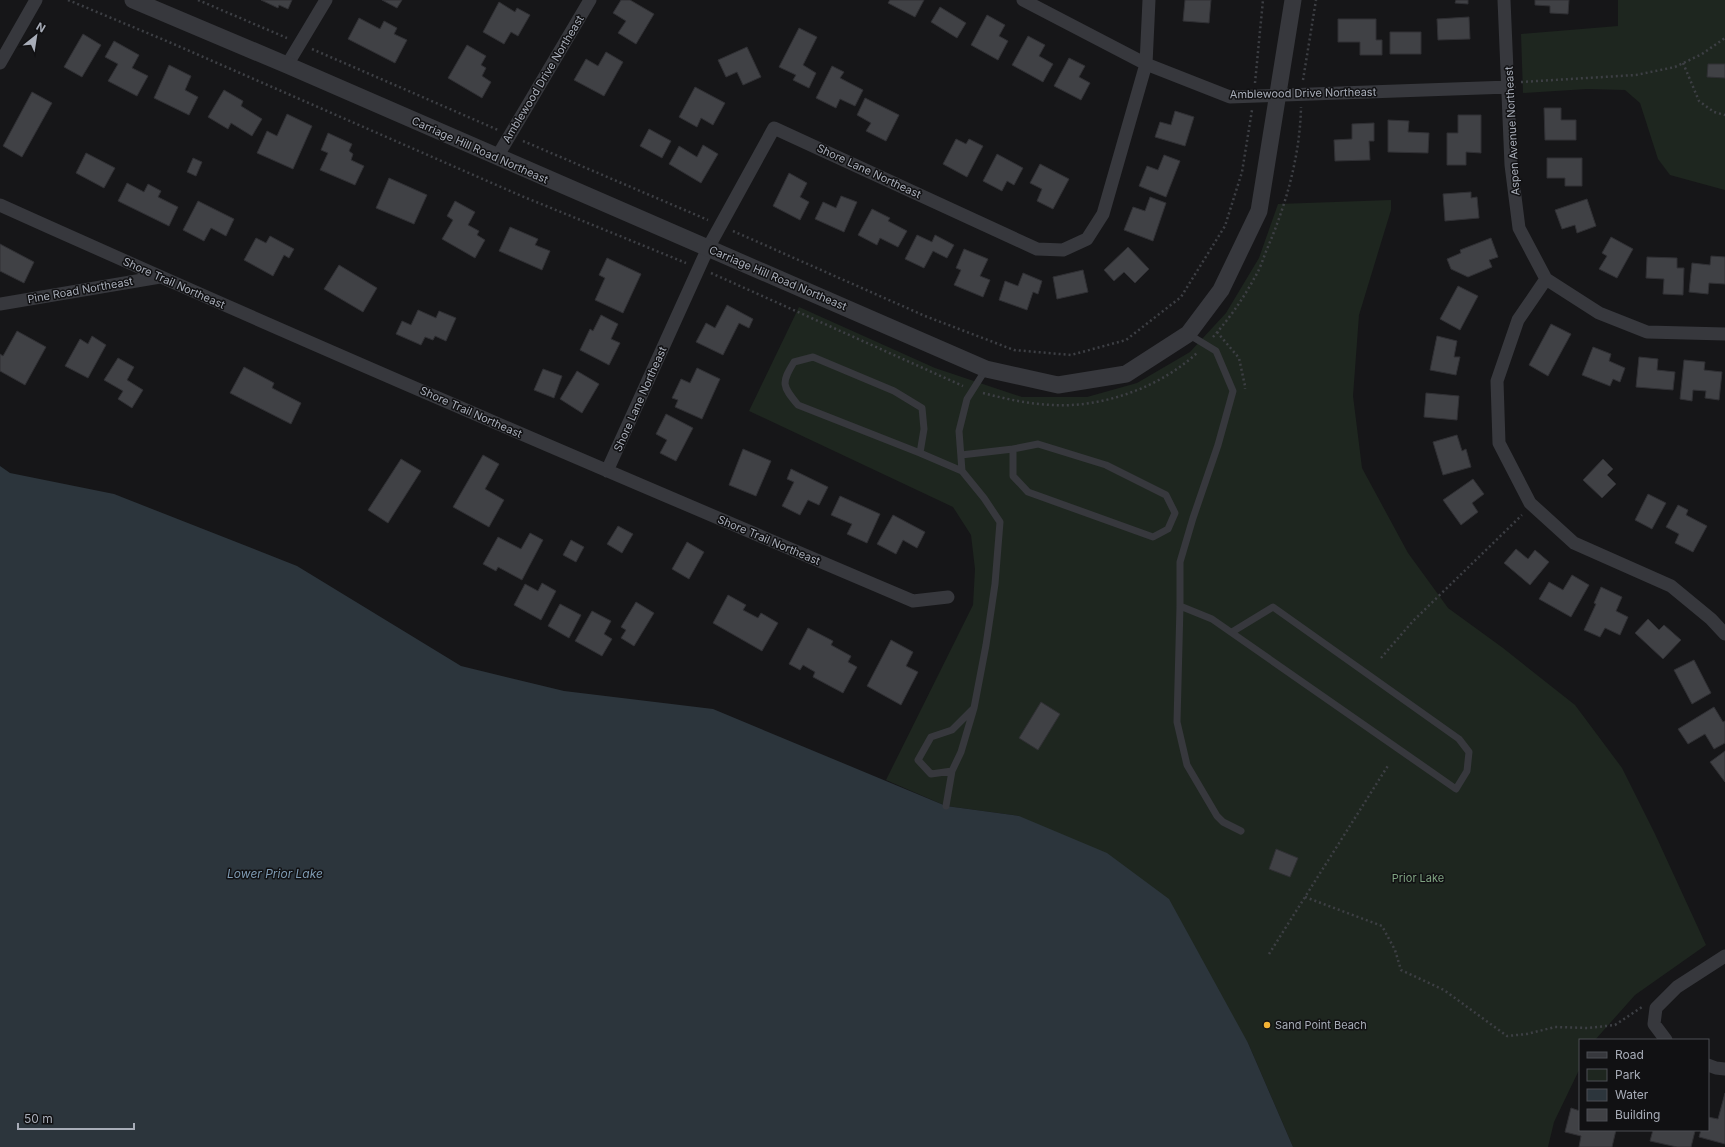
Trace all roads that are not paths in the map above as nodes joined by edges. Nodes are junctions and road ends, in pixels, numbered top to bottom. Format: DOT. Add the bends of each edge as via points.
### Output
graph roads {
  1 [pos="36,0"];
  2 [pos="133,0"];
  3 [pos="326,0"];
  4 [pos="590,0"];
  5 [pos="1023,0"];
  6 [pos="1150,0"];
  7 [pos="1293,0"];
  8 [pos="1504,0"];
  9 [pos="0,63"];
  10 [pos="1146,64"];
  11 [pos="287,65"];
  12 [pos="1509,84"];
  13 [pos="1277,96"];
  14 [pos="496,157"];
  15 [pos="0,205"];
  16 [pos="708,248"];
  17 [pos="160,277"];
  18 [pos="1546,279"];
  19 [pos="0,304"];
  20 [pos="1188,334"];
  21 [pos="1725,334"];
  22 [pos="986,369"];
  23 [pos="1013,449"];
  24 [pos="920,453"];
  25 [pos="961,455"];
  26 [pos="607,471"];
  27 [pos="962,471"];
  28 [pos="948,597"];
  29 [pos="1180,606"];
  30 [pos="1232,632"];
  31 [pos="1725,634"];
  32 [pos="974,708"];
  33 [pos="952,771"];
  34 [pos="946,806"];
  35 [pos="1241,831"];
  36 [pos="1725,956"];
  37 [pos="1665,1039"];
  38 [pos="1709,1065"];
  39 [pos="1725,1069"];
  1 -- 9 [label="street"];
  2 -- 11 [label="street, Carriage Hill Road Northeast"];
  3 -- 11 [label="street"];
  4 -- 14 [label="street, Amblewood Drive Northeast"];
  5 -- 10 [label="street, Amblewood Drive Northeast"];
  6 -- 10 [label="street, Shore Lane Northeast"];
  7 -- 13 [label="street, Carriage Hill Road Northeast"];
  8 -- 12 [label="street, Aspen Avenue Northeast"];
  10 -- 13 [label="street, Amblewood Drive Northeast" via="1230,97"];
  10 -- 16 [label="street, Shore Lane Northeast" via="1102,214 1087,239 1063,250 1037,249 774,128"];
  11 -- 14 [label="street, Carriage Hill Road Northeast"];
  12 -- 13 [label="street, Amblewood Drive Northeast"];
  12 -- 18 [label="street, Aspen Avenue Northeast" via="1512,165 1519,228"];
  13 -- 20 [label="street, Carriage Hill Road Northeast" via="1259,211 1221,290"];
  14 -- 16 [label="street, Carriage Hill Road Northeast"];
  15 -- 17 [label="street, Shore Trail Northeast"];
  16 -- 22 [label="street, Carriage Hill Road Northeast"];
  16 -- 26 [label="street, Shore Lane Northeast"];
  17 -- 19 [label="street, Pine Road Northeast"];
  17 -- 26 [label="street, Shore Trail Northeast"];
  18 -- 21 [label="street, Aspen Avenue Northeast" via="1599,313 1647,332"];
  18 -- 31 [label="street" via="1518,320 1497,381 1499,443 1530,503 1574,543 1671,586"];
  20 -- 22 [label="street, Carriage Hill Road Northeast" via="1126,374 1058,385"];
  20 -- 29 [label="lane" via="1216,351 1233,391 1180,562"];
  22 -- 25 [label="lane" via="967,399 959,431"];
  23 -- 23 [label="lane" via="1013,476 1028,492 1153,537 1168,529 1175,514 1166,495 1106,465 1038,444"];
  23 -- 25 [label="lane"];
  24 -- 24 [label="lane" via="924,429 922,408 894,391 813,357 794,362 785,377 786,390 798,405"];
  24 -- 27 [label="lane"];
  25 -- 27 [label="lane"];
  26 -- 28 [label="street, Shore Trail Northeast" via="913,601"];
  27 -- 32 [label="lane" via="1000,522 995,584"];
  29 -- 30 [label="lane" via="1212,619"];
  29 -- 35 [label="lane" via="1177,722 1187,765 1217,816"];
  30 -- 30 [label="lane" via="1239,637 1456,789 1468,765 1468,752 1459,739 1273,607"];
  32 -- 33 [label="lane" via="961,752"];
  32 -- 33 [label="lane" via="952,730 931,737 918,760 931,774"];
  33 -- 34 [label="lane"];
  36 -- 37 [label="street" via="1676,987 1656,1008 1654,1024"];
  38 -- 39 [label="street"];
}
